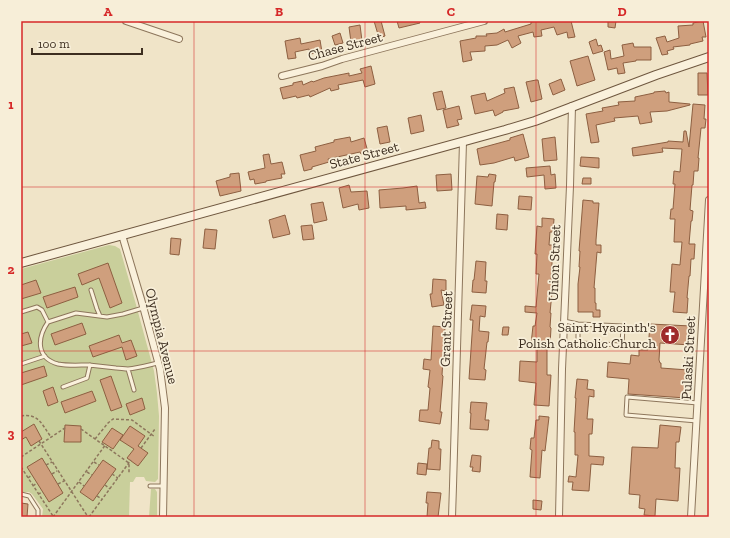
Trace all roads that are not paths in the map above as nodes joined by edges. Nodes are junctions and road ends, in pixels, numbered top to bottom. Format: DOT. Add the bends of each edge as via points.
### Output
graph roads {
  1 [pos="126,21"];
  2 [pos="484,21"];
  3 [pos="179,39"];
  4 [pos="709,56"];
  5 [pos="282,76"];
  6 [pos="572,106"];
  7 [pos="463,142"];
  8 [pos="709,200"];
  9 [pos="122,235"];
  10 [pos="21,263"];
  11 [pos="91,290"];
  12 [pos="144,308"];
  13 [pos="21,312"];
  14 [pos="100,316"];
  15 [pos="564,321"];
  16 [pos="48,322"];
  17 [pos="578,324"];
  18 [pos="45,356"];
  19 [pos="158,363"];
  20 [pos="21,364"];
  21 [pos="90,365"];
  22 [pos="128,369"];
  23 [pos="63,387"];
  24 [pos="134,390"];
  25 [pos="698,403"];
  26 [pos="697,421"];
  27 [pos="150,486"];
  28 [pos="164,486"];
  29 [pos="21,494"];
  30 [pos="38,517"];
  31 [pos="163,517"];
  32 [pos="452,517"];
  33 [pos="559,517"];
  34 [pos="691,517"];
  1 -- 3 [label="street"];
  2 -- 5 [label="street, Chase Street"];
  4 -- 6 [label="main road, State Street"];
  6 -- 7 [label="main road, State Street" via="535,121"];
  6 -- 15 [label="street, Union Street"];
  7 -- 9 [label="main road, State Street"];
  7 -- 32 [label="street, Grant Street"];
  8 -- 25 [label="street, Pulaski Street"];
  9 -- 10 [label="main road, State Street"];
  9 -- 12 [label="street, Olympia Avenue"];
  11 -- 14 [label="lane"];
  12 -- 14 [label="lane" via="114,316"];
  12 -- 19 [label="street, Olympia Avenue"];
  13 -- 16 [label="lane" via="36,307 42,310"];
  14 -- 16 [label="lane" via="76,313"];
  15 -- 17 [label="lane"];
  15 -- 33 [label="street, Union Street"];
  16 -- 18 [label="lane" via="40,342 41,351"];
  17 -- 17 [label="lane" via="623,326 622,345 578,343"];
  18 -- 20 [label="lane"];
  18 -- 21 [label="lane" via="57,364"];
  19 -- 22 [label="lane"];
  19 -- 28 [label="street, Olympia Avenue" via="165,408"];
  21 -- 22 [label="lane"];
  21 -- 23 [label="lane" via="87,378"];
  22 -- 24 [label="lane"];
  25 -- 26 [label="street, Pulaski Street"];
  25 -- 26 [label="lane" via="627,397 626,415"];
  26 -- 34 [label="street, Pulaski Street"];
  27 -- 28 [label="lane"];
  28 -- 31 [label="street, Olympia Avenue"];
  29 -- 30 [label="lane" via="29,496 38,510"];
}
